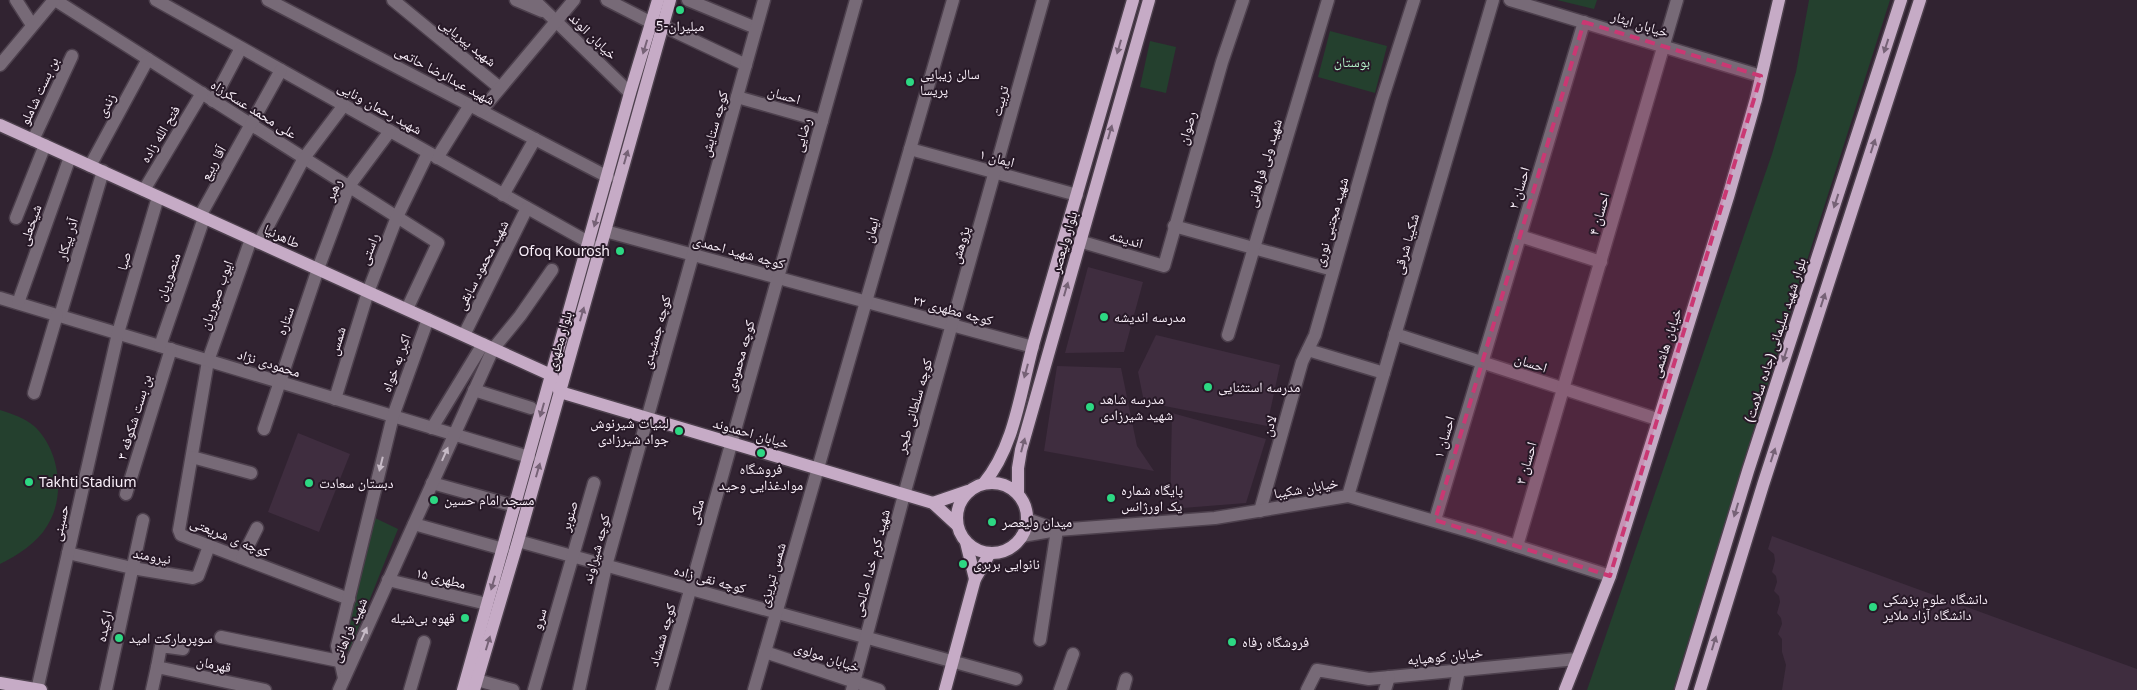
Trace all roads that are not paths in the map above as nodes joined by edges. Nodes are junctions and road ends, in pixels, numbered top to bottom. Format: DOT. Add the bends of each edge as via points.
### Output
graph roads {
  1 [pos="16,0"];
  2 [pos="54,0"];
  3 [pos="156,0"];
  4 [pos="268,0"];
  5 [pos="393,0"];
  6 [pos="516,0"];
  7 [pos="534,0"];
  8 [pos="574,0"];
  9 [pos="607,0"];
  10 [pos="658,0"];
  11 [pos="670,0"];
  12 [pos="688,0"];
  13 [pos="764,0"];
  14 [pos="856,0"];
  15 [pos="953,0"];
  16 [pos="1044,0"];
  17 [pos="1133,0"];
  18 [pos="1149,0"];
  19 [pos="1242,0"];
  20 [pos="1328,0"];
  21 [pos="1414,0"];
  22 [pos="1493,0"];
  23 [pos="1510,0"];
  24 [pos="1677,0"];
  25 [pos="1779,0"];
  26 [pos="1901,0"];
  27 [pos="1920,0"];
  28 [pos="552,18"];
  29 [pos="1584,22"];
  30 [pos="32,25"];
  31 [pos="657,25"];
  32 [pos="756,28"];
  33 [pos="1664,47"];
  34 [pos="241,48"];
  35 [pos="72,56"];
  36 [pos="148,59"];
  37 [pos="0,65"];
  38 [pos="746,65"];
  39 [pos="281,70"];
  40 [pos="1762,76"];
  41 [pos="500,88"];
  42 [pos="202,93"];
  43 [pos="630,93"];
  44 [pos="737,97"];
  45 [pos="214,100"];
  46 [pos="344,105"];
  47 [pos="475,108"];
  48 [pos="822,121"];
  49 [pos="251,124"];
  50 [pos="1,127"];
  51 [pos="390,132"];
  52 [pos="535,139"];
  53 [pos="33,140"];
  54 [pos="45,146"];
  55 [pos="910,149"];
  56 [pos="433,155"];
  57 [pos="70,157"];
  58 [pos="304,158"];
  59 [pos="90,166"];
  60 [pos="102,172"];
  61 [pos="996,173"];
  62 [pos="608,177"];
  63 [pos="349,186"];
  64 [pos="144,190"];
  65 [pos="503,194"];
  66 [pos="1077,195"];
  67 [pos="158,197"];
  68 [pos="528,208"];
  69 [pos="202,217"];
  70 [pos="397,217"];
  71 [pos="16,218"];
  72 [pos="1174,226"];
  73 [pos="605,232"];
  74 [pos="1520,236"];
  75 [pos="255,241"];
  76 [pos="1079,241"];
  77 [pos="590,243"];
  78 [pos="1254,247"];
  79 [pos="693,255"];
  80 [pos="1601,262"];
  81 [pos="1164,266"];
  82 [pos="318,269"];
  83 [pos="552,270"];
  84 [pos="1333,270"];
  85 [pos="778,278"];
  86 [pos="368,292"];
  87 [pos="866,302"];
  88 [pos="1,303"];
  89 [pos="18,303"];
  90 [pos="407,309"];
  91 [pos="58,315"];
  92 [pos="428,319"];
  93 [pos="953,325"];
  94 [pos="118,333"];
  95 [pos="1395,334"];
  96 [pos="464,335"];
  97 [pos="1228,335"];
  98 [pos="488,346"];
  99 [pos="1033,347"];
  100 [pos="166,348"];
  101 [pos="1308,350"];
  102 [pos="208,361"];
  103 [pos="1482,362"];
  104 [pos="1384,373"];
  105 [pos="552,375"];
  106 [pos="281,383"];
  107 [pos="1564,389"];
  108 [pos="474,390"];
  109 [pos="560,392"];
  110 [pos="34,393"];
  111 [pos="335,399"];
  112 [pos="531,408"];
  113 [pos="393,416"];
  114 [pos="648,417"];
  115 [pos="1657,419"];
  116 [pos="432,428"];
  117 [pos="264,430"];
  118 [pos="454,435"];
  119 [pos="731,443"];
  120 [pos="192,457"];
  121 [pos="528,457"];
  122 [pos="818,468"];
  123 [pos="251,473"];
  124 [pos="432,483"];
  125 [pos="594,483"];
  126 [pos="984,483"];
  127 [pos="968,492"];
  128 [pos="1018,493"];
  129 [pos="126,494"];
  130 [pos="904,495"];
  131 [pos="1348,496"];
  132 [pos="933,503"];
  133 [pos="515,506"];
  134 [pos="1260,511"];
  135 [pos="1027,519"];
  136 [pos="143,520"];
  137 [pos="1435,520"];
  138 [pos="414,524"];
  139 [pos="957,525"];
  140 [pos="257,528"];
  141 [pos="1057,530"];
  142 [pos="1022,536"];
  143 [pos="518,541"];
  144 [pos="966,542"];
  145 [pos="209,546"];
  146 [pos="1517,546"];
  147 [pos="502,549"];
  148 [pos="68,553"];
  149 [pos="990,553"];
  150 [pos="573,556"];
  151 [pos="242,558"];
  152 [pos="606,566"];
  153 [pos="132,568"];
  154 [pos="1610,576"];
  155 [pos="975,579"];
  156 [pos="388,580"];
  157 [pos="690,589"];
  158 [pos="349,599"];
  159 [pos="487,604"];
  160 [pos="776,613"];
  161 [pos="221,637"];
  162 [pos="866,638"];
  163 [pos="1040,640"];
  164 [pos="424,642"];
  165 [pos="183,649"];
  166 [pos="765,652"];
  167 [pos="1073,654"];
  168 [pos="1577,659"];
  169 [pos="339,661"];
  170 [pos="952,662"];
  171 [pos="157,667"];
  172 [pos="1459,670"];
  173 [pos="1389,677"];
  174 [pos="1016,679"];
  175 [pos="0,683"];
  176 [pos="341,684"];
  177 [pos="476,685"];
  178 [pos="853,686"];
  179 [pos="38,690"];
  180 [pos="106,690"];
  181 [pos="152,690"];
  182 [pos="265,690"];
  183 [pos="410,690"];
  184 [pos="463,690"];
  185 [pos="513,690"];
  186 [pos="534,690"];
  187 [pos="579,690"];
  188 [pos="662,690"];
  189 [pos="754,690"];
  190 [pos="879,690"];
  191 [pos="945,690"];
  192 [pos="1060,690"];
  193 [pos="1307,690"];
  194 [pos="1385,690"];
  195 [pos="1455,690"];
  196 [pos="1565,690"];
  197 [pos="1681,690"];
  198 [pos="1700,690"];
  1 -- 30 [label="street"];
  2 -- 30 [label="street"];
  2 -- 36 [label="street, علی محمد عسکرزاه"];
  3 -- 34 [label="street, شهید رحمان ونایی"];
  4 -- 47 [label="street, شهید عبدالرضا حاتمی"];
  5 -- 41 [label="street, شهید پیریایی"];
  6 -- 28 [label="street"];
  7 -- 28 [label="street, خیابان الوند"];
  8 -- 28 [label="street, راستی"];
  9 -- 31 [label="street"];
  10 -- 31 [label="main road, بلوار مطهری"];
  11 -- 31 [label="main road, بلوار مطهری"];
  12 -- 32 [label="street"];
  13 -- 32 [label="street, کوچه ستایش"];
  14 -- 48 [label="street, رضایی"];
  15 -- 55 [label="street, ایمان"];
  16 -- 61 [label="street, تربیت"];
  17 -- 66 [label="main road, بلوار ولیعصر, one-way"];
  76 -- 18 [label="main road, بلوار ولیعصر, one-way"];
  19 -- 72 [label="street, رضوان"];
  20 -- 78 [label="street, شهید ولی فراهانی"];
  21 -- 84 [label="street, شهید مجتبی نوری"];
  22 -- 95 [label="street, شکیبا شرقی"];
  23 -- 29 [label="street, خیابان ایثار"];
  24 -- 33 [label="street, احسان ۴"];
  25 -- 40 [label="main road, خیابان هاشمی"];
  26 -- 197 [label="main road, بلوار شهید سلیمانی (جاده سلامت), one-way" via="1748,471"];
  198 -- 27 [label="main road, one-way"];
  28 -- 41 [label="street, راستی"];
  28 -- 43 [label="street, خیابان الوند"];
  29 -- 33 [label="street, خیابان ایثار"];
  29 -- 74 [label="street, احسان ۲"];
  30 -- 37 [label="street"];
  31 -- 38 [label="street"];
  31 -- 43 [label="main road, بلوار مطهری, one-way"];
  73 -- 31 [label="main road, بلوار مطهری, one-way"];
  32 -- 38 [label="street, کوچه ستایش"];
  33 -- 40 [label="street, خیابان ایثار"];
  33 -- 80 [label="street, احسان ۴"];
  34 -- 39 [label="street, شهید رحمان ونایی"];
  34 -- 45 [label="street"];
  35 -- 53 [label="street, بن بست شاملو"];
  36 -- 42 [label="street, علی محمد عسکرزاه"];
  36 -- 59 [label="street, زندی"];
  38 -- 44 [label="street, کوچه ستایش"];
  39 -- 46 [label="street, شهید رحمان ونایی"];
  39 -- 49 [label="street, آقا ربیع"];
  40 -- 115 [label="main road, خیابان هاشمی" via="1728,198"];
  41 -- 47 [label="street, راستی"];
  42 -- 45 [label="street, علی محمد عسکرزاه"];
  42 -- 64 [label="street, فتح الله زاده"];
  43 -- 62 [label="main road, بلوار مطهری"];
  44 -- 48 [label="street, احسان"];
  44 -- 79 [label="street, کوچه ستایش"];
  45 -- 49 [label="street, علی محمد عسکرزاه"];
  46 -- 51 [label="street, شهید رحمان ونایی"];
  46 -- 58 [label="street"];
  47 -- 52 [label="street, شهید عبدالرضا حاتمی"];
  47 -- 56 [label="street, راستی"];
  48 -- 85 [label="street, رضایی"];
  49 -- 58 [label="street, علی محمد عسکرزاه"];
  49 -- 69 [label="street, آقا ربیع"];
  50 -- 53 [label="main road, طاهرنیا"];
  51 -- 56 [label="street, شهید رحمان ونایی"];
  51 -- 63 [label="street, رهبر"];
  52 -- 62 [label="street, شهید عبدالرضا حاتمی"];
  52 -- 65 [label="street"];
  53 -- 54 [label="main road, طاهرنیا"];
  54 -- 57 [label="main road, طاهرنیا"];
  54 -- 71 [label="street"];
  55 -- 61 [label="street, ایمان ۱"];
  55 -- 87 [label="street, ایمان"];
  56 -- 65 [label="street, شهید رحمان ونایی"];
  56 -- 70 [label="street, راستی"];
  57 -- 59 [label="main road, طاهرنیا"];
  57 -- 89 [label="street, شیخعلی"];
  58 -- 63 [label="street, علی محمد عسکرزاه"];
  58 -- 75 [label="street, ایوب صبوریان"];
  59 -- 60 [label="main road, طاهرنیا"];
  60 -- 64 [label="main road, طاهرنیا"];
  60 -- 91 [label="street, آذر پیکار"];
  61 -- 66 [label="street, ایمان ۱"];
  61 -- 93 [label="street, پژوهش"];
  62 -- 77 [label="main road, بلوار مطهری, one-way"];
  63 -- 70 [label="street, علی محمد عسکرزاه"];
  63 -- 82 [label="street, رهبر"];
  64 -- 67 [label="main road, طاهرنیا"];
  65 -- 68 [label="street, شهید رحمان ونایی"];
  66 -- 99 [label="main road, بلوار ولیعصر"];
  67 -- 69 [label="main road, طاهرنیا"];
  67 -- 94 [label="street, صبا"];
  68 -- 77 [label="street, شهید رحمان ونایی"];
  68 -- 96 [label="street, شهید محمود سابقی"];
  69 -- 75 [label="main road, طاهرنیا"];
  69 -- 100 [label="street, منصوریان"];
  70 -- 86 [label="street, راستی"];
  70 -- 90 [label="street, علی محمد عسکرزاه" via="438,243"];
  72 -- 78 [label="street"];
  72 -- 81 [label="street, رضوان"];
  73 -- 79 [label="street, کوچه شهید احمدی"];
  109 -- 73 [label="main road, بلوار مطهری, one-way"];
  74 -- 80 [label="street"];
  74 -- 103 [label="street, احسان ۲"];
  75 -- 82 [label="main road, طاهرنیا"];
  75 -- 102 [label="street, ایوب صبوریان"];
  76 -- 81 [label="street, اندیشه"];
  128 -- 76 [label="main road, بلوار ولیعصر, one-way" via="1021,450"];
  77 -- 105 [label="main road, بلوار مطهری"];
  78 -- 84 [label="street"];
  78 -- 97 [label="street, شهید ولی فراهانی"];
  79 -- 85 [label="street, کوچه شهید احمدی"];
  79 -- 114 [label="street, کوچه جمشیدی"];
  80 -- 107 [label="street, احسان ۴"];
  82 -- 86 [label="main road, طاهرنیا"];
  82 -- 106 [label="street, ستاره"];
  83 -- 98 [label="street" via="520,316"];
  84 -- 101 [label="street, شهید مجتبی نوری"];
  85 -- 87 [label="street, کوچه شهید احمدی"];
  85 -- 119 [label="street, کوچه محمودی"];
  86 -- 90 [label="main road, طاهرنیا"];
  86 -- 111 [label="street, شمس"];
  87 -- 93 [label="street, کوچه مطهری ۲۲"];
  87 -- 122 [label="street, ایمان"];
  88 -- 89 [label="street, محمودی نژاد"];
  89 -- 91 [label="street, محمودی نژاد"];
  90 -- 92 [label="main road, طاهرنیا"];
  91 -- 94 [label="street, محمودی نژاد"];
  91 -- 110 [label="street, آذر پیکار"];
  92 -- 96 [label="main road, طاهرنیا"];
  92 -- 113 [label="street, اکبر به خواه"];
  93 -- 99 [label="street, کوچه مطهری ۲۲"];
  93 -- 130 [label="street, کوچه سلطانی طجر"];
  94 -- 100 [label="street, محمودی نژاد"];
  94 -- 148 [label="street, حسینی"];
  95 -- 103 [label="street, احسان"];
  95 -- 104 [label="street, شکیبا شرقی"];
  96 -- 98 [label="main road, طاهرنیا"];
  98 -- 105 [label="main road, طاهرنیا"];
  98 -- 108 [label="street, شهید فراهانی"];
  98 -- 116 [label="street"];
  99 -- 126 [label="main road, بلوار ولیعصر, one-way" via="1008,443 998,465"];
  100 -- 102 [label="street, محمودی نژاد"];
  100 -- 129 [label="street, بن بست شکوفه ۳"];
  101 -- 104 [label="street"];
  101 -- 134 [label="street, لادن"];
  102 -- 106 [label="street, محمودی نژاد"];
  102 -- 120 [label="street, کوچه ی شریعتی"];
  103 -- 107 [label="street, احسان"];
  103 -- 137 [label="street, احسان ۱"];
  104 -- 131 [label="street, شکیبا شرقی"];
  105 -- 109 [label="main road"];
  105 -- 121 [label="main road, بلوار مطهری, one-way"];
  106 -- 111 [label="street, محمودی نژاد"];
  106 -- 117 [label="street, ستاره"];
  107 -- 115 [label="street, احسان"];
  107 -- 146 [label="street, احسان ۳"];
  108 -- 112 [label="street"];
  108 -- 118 [label="street, شهید فراهانی"];
  109 -- 114 [label="main road, خیابان احمدوند"];
  143 -- 109 [label="main road, بلوار مطهری, one-way"];
  111 -- 113 [label="street, محمودی نژاد"];
  113 -- 116 [label="street, محمودی نژاد"];
  113 -- 158 [label="street, شهید فراهانی, one-way"];
  114 -- 119 [label="main road, خیابان احمدوند"];
  114 -- 152 [label="street, کوچه شیراوند"];
  115 -- 154 [label="main road, خیابان هاشمی"];
  116 -- 118 [label="street, محمودی نژاد"];
  118 -- 121 [label="street, محمودی نژاد"];
  124 -- 118 [label="street, شهید فراهانی, one-way"];
  119 -- 122 [label="main road, خیابان احمدوند"];
  119 -- 157 [label="street, ملکی"];
  120 -- 123 [label="street"];
  120 -- 145 [label="street, کوچه ی شریعتی" via="179,530 182,535"];
  121 -- 133 [label="main road, بلوار مطهری"];
  122 -- 130 [label="main road, خیابان احمدوند"];
  122 -- 160 [label="street, شمس تبریزی"];
  124 -- 133 [label="street"];
  124 -- 138 [label="street, شهید فراهانی"];
  125 -- 150 [label="street, صنوبر"];
  126 -- 127 [label="main road"];
  126 -- 128 [label="main road" via="1002,484"];
  127 -- 132 [label="main road"];
  127 -- 139 [label="main road" via="958,507"];
  128 -- 135 [label="main road"];
  130 -- 132 [label="main road, خیابان احمدوند"];
  130 -- 162 [label="street, شهید کرم خدا صالحی"];
  131 -- 134 [label="street, خیابان شکیبا"];
  131 -- 137 [label="street, خیابان شکیبا"];
  132 -- 139 [label="main road"];
  133 -- 147 [label="main road, بلوار مطهری"];
  134 -- 141 [label="street, خیابان شکیبا" via="1215,518"];
  135 -- 141 [label="street"];
  135 -- 142 [label="main road"];
  136 -- 153 [label="street, ارکیده"];
  137 -- 146 [label="street, خیابان شکیبا"];
  138 -- 147 [label="street"];
  138 -- 156 [label="street, شهید فراهانی"];
  139 -- 144 [label="main road"];
  140 -- 151 [label="street"];
  141 -- 142 [label="street, خیابان شکیبا"];
  141 -- 163 [label="street"];
  142 -- 149 [label="main road" via="1008,549"];
  143 -- 150 [label="street, کوچه نقی زاده"];
  177 -- 143 [label="main road, بلوار مطهری, one-way"];
  144 -- 149 [label="main road" via="981,552"];
  144 -- 155 [label="main road"];
  145 -- 151 [label="street, کوچه ی شریعتی"];
  145 -- 153 [label="street, نیرومند" via="198,576 193,578"];
  146 -- 154 [label="street, خیابان شکیبا"];
  147 -- 159 [label="main road, بلوار مطهری, one-way"];
  148 -- 153 [label="street, نیرومند"];
  148 -- 179 [label="street, حسینی"];
  149 -- 155 [label="main road"];
  150 -- 152 [label="street, کوچه نقی زاده"];
  150 -- 186 [label="street, سرو"];
  151 -- 158 [label="street, کوچه ی شریعتی"];
  152 -- 157 [label="street, کوچه نقی زاده"];
  152 -- 187 [label="street, کوچه شیراوند"];
  153 -- 180 [label="street, ارکیده"];
  154 -- 168 [label="main road, خیابان هاشمی"];
  155 -- 170 [label="main road"];
  156 -- 159 [label="street, مطهری ۱۵"];
  176 -- 156 [label="street, شهید فراهانی, one-way"];
  157 -- 160 [label="street, کوچه نقی زاده"];
  157 -- 188 [label="street, کوچه شمشاد"];
  158 -- 169 [label="street, شهید فراهانی" via="337,646"];
  159 -- 184 [label="main road, بلوار مطهری"];
  160 -- 162 [label="street, کوچه نقی زاده"];
  160 -- 166 [label="street, شمس تبریزی"];
  161 -- 169 [label="street"];
  162 -- 170 [label="street, کوچه نقی زاده"];
  162 -- 178 [label="street, شهید کرم خدا صالحی"];
  164 -- 183 [label="street"];
  165 -- 171 [label="street, قهرمان" via="161,646"];
  166 -- 178 [label="street, خیابان مولوی"];
  166 -- 189 [label="street, شمس تبریزی"];
  167 -- 192 [label="street"];
  168 -- 172 [label="street, خیابان کوهپایه"];
  168 -- 196 [label="main road, خیابان هاشمی"];
  169 -- 176 [label="street, شهید فراهانی"];
  170 -- 174 [label="street, کوچه نقی زاده"];
  170 -- 191 [label="main road"];
  171 -- 181 [label="street, قهرمان"];
  171 -- 182 [label="street, قهرمان"];
  172 -- 173 [label="street, خیابان کوهپایه"];
  172 -- 195 [label="street"];
  173 -- 193 [label="street, خیابان کوهپایه" via="1369,679 1317,670"];
  173 -- 194 [label="street"];
  175 -- 179 [label="main road"];
  177 -- 185 [label="street"];
  178 -- 190 [label="street, خیابان مولوی"];
}
